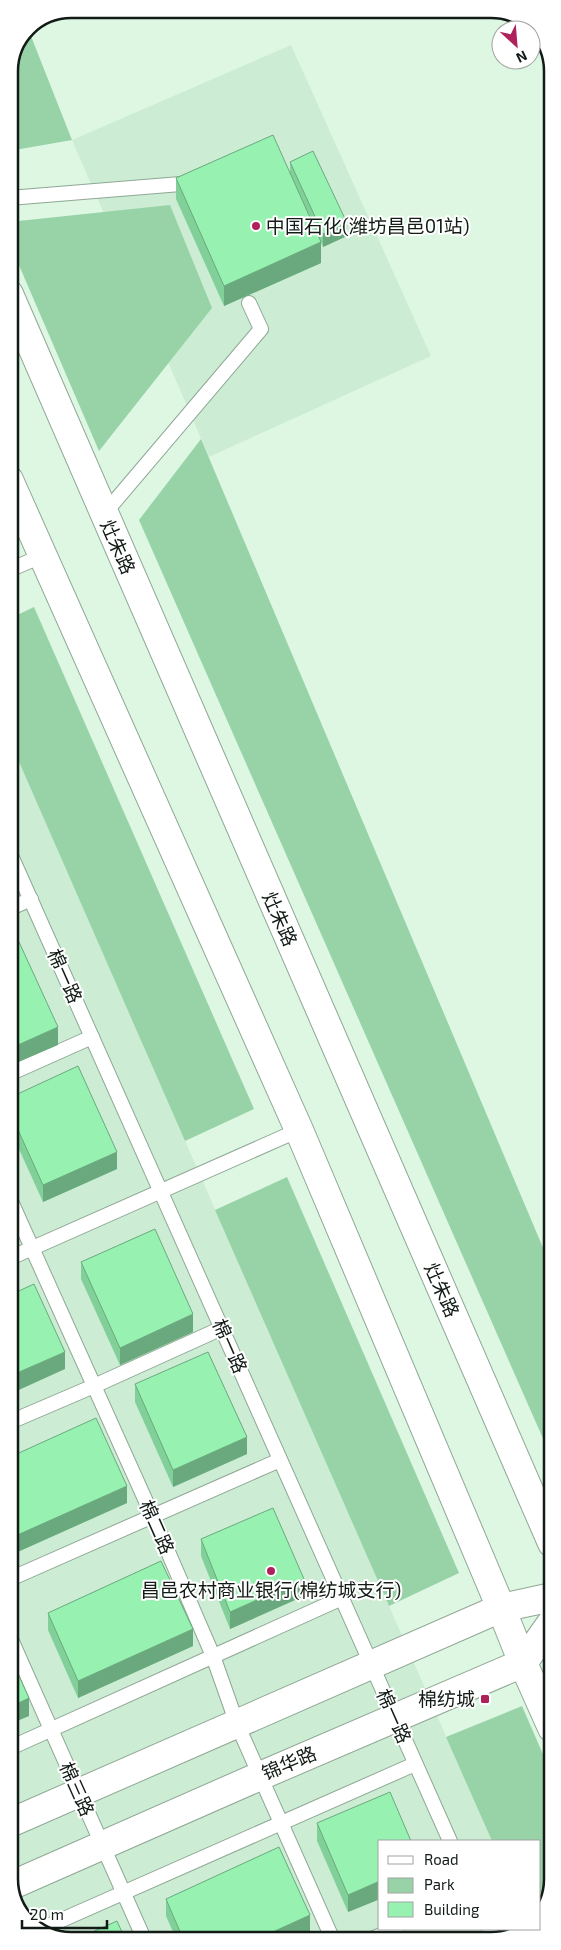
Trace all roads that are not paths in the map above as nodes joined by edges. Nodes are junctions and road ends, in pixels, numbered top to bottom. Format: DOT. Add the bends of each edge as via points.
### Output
graph roads {
  1 [pos="194,183"];
  2 [pos="18,197"];
  3 [pos="249,303"];
  4 [pos="18,315"];
  5 [pos="18,501"];
  6 [pos="104,514"];
  7 [pos="42,556"];
  8 [pos="18,566"];
  9 [pos="18,871"];
  10 [pos="31,899"];
  11 [pos="18,905"];
  12 [pos="92,1037"];
  13 [pos="18,1070"];
  14 [pos="300,1130"];
  15 [pos="161,1191"];
  16 [pos="18,1218"];
  17 [pos="31,1249"];
  18 [pos="18,1255"];
  19 [pos="222,1328"];
  20 [pos="94,1386"];
  21 [pos="18,1419"];
  22 [pos="280,1460"];
  23 [pos="153,1517"];
  24 [pos="544,1525"];
  25 [pos="18,1576"];
  26 [pos="342,1598"];
  27 [pos="544,1599"];
  28 [pos="501,1608"];
  29 [pos="544,1633"];
  30 [pos="18,1655"];
  31 [pos="213,1656"];
  32 [pos="523,1663"];
  33 [pos="372,1666"];
  34 [pos="544,1710"];
  35 [pos="396,1719"];
  36 [pos="237,1724"];
  37 [pos="51,1730"];
  38 [pos="18,1744"];
  39 [pos="415,1764"];
  40 [pos="260,1776"];
  41 [pos="79,1792"];
  42 [pos="18,1819"];
  43 [pos="281,1823"];
  44 [pos="450,1840"];
  45 [pos="103,1846"];
  46 [pos="18,1882"];
  47 [pos="123,1893"];
  48 [pos="47,1927"];
  49 [pos="141,1932"];
  50 [pos="329,1932"];
  1 -- 2 [label="lane"];
  3 -- 6 [label="lane" via="261,329"];
  4 -- 6 [label="main road, 灶朱路"];
  5 -- 7 [label="main road"];
  6 -- 24 [label="main road, 灶朱路"];
  7 -- 8 [label="lane"];
  7 -- 14 [label="main road"];
  9 -- 10 [label="lane, 棉一路"];
  10 -- 11 [label="lane"];
  10 -- 12 [label="lane, 棉一路"];
  12 -- 13 [label="lane"];
  12 -- 15 [label="lane, 棉一路"];
  14 -- 15 [label="lane"];
  14 -- 28 [label="main road"];
  15 -- 17 [label="lane"];
  15 -- 19 [label="lane, 棉一路"];
  16 -- 17 [label="lane, 棉二路"];
  17 -- 18 [label="lane"];
  17 -- 20 [label="lane, 棉二路"];
  19 -- 20 [label="lane"];
  19 -- 22 [label="lane, 棉一路"];
  20 -- 21 [label="lane"];
  20 -- 23 [label="lane, 棉二路"];
  22 -- 23 [label="lane"];
  22 -- 26 [label="lane, 棉一路"];
  23 -- 25 [label="lane"];
  23 -- 31 [label="lane, 棉二路"];
  26 -- 31 [label="lane"];
  26 -- 33 [label="lane, 棉一路"];
  27 -- 28 [label="main road"];
  28 -- 32 [label="main road"];
  28 -- 33 [label="main road"];
  29 -- 32 [label="main road"];
  30 -- 37 [label="lane, 棉三路"];
  31 -- 36 [label="lane, 棉二路"];
  31 -- 37 [label="lane"];
  32 -- 34 [label="main road"];
  32 -- 35 [label="main road, 锦华路"];
  33 -- 35 [label="lane, 棉一路"];
  33 -- 36 [label="main road"];
  35 -- 39 [label="lane, 棉一路"];
  35 -- 40 [label="main road, 锦华路"];
  36 -- 40 [label="lane, 棉二路"];
  36 -- 41 [label="main road"];
  37 -- 38 [label="lane"];
  37 -- 41 [label="lane, 棉三路"];
  39 -- 43 [label="lane"];
  39 -- 44 [label="lane, 棉一路"];
  40 -- 43 [label="lane, 棉二路"];
  40 -- 45 [label="main road, 锦华路"];
  41 -- 42 [label="main road"];
  41 -- 45 [label="lane, 棉三路"];
  43 -- 47 [label="lane"];
  43 -- 50 [label="lane, 棉二路"];
  45 -- 46 [label="main road, 锦华路"];
  45 -- 47 [label="lane, 棉三路"];
  47 -- 48 [label="lane"];
  47 -- 49 [label="lane, 棉三路"];
}
